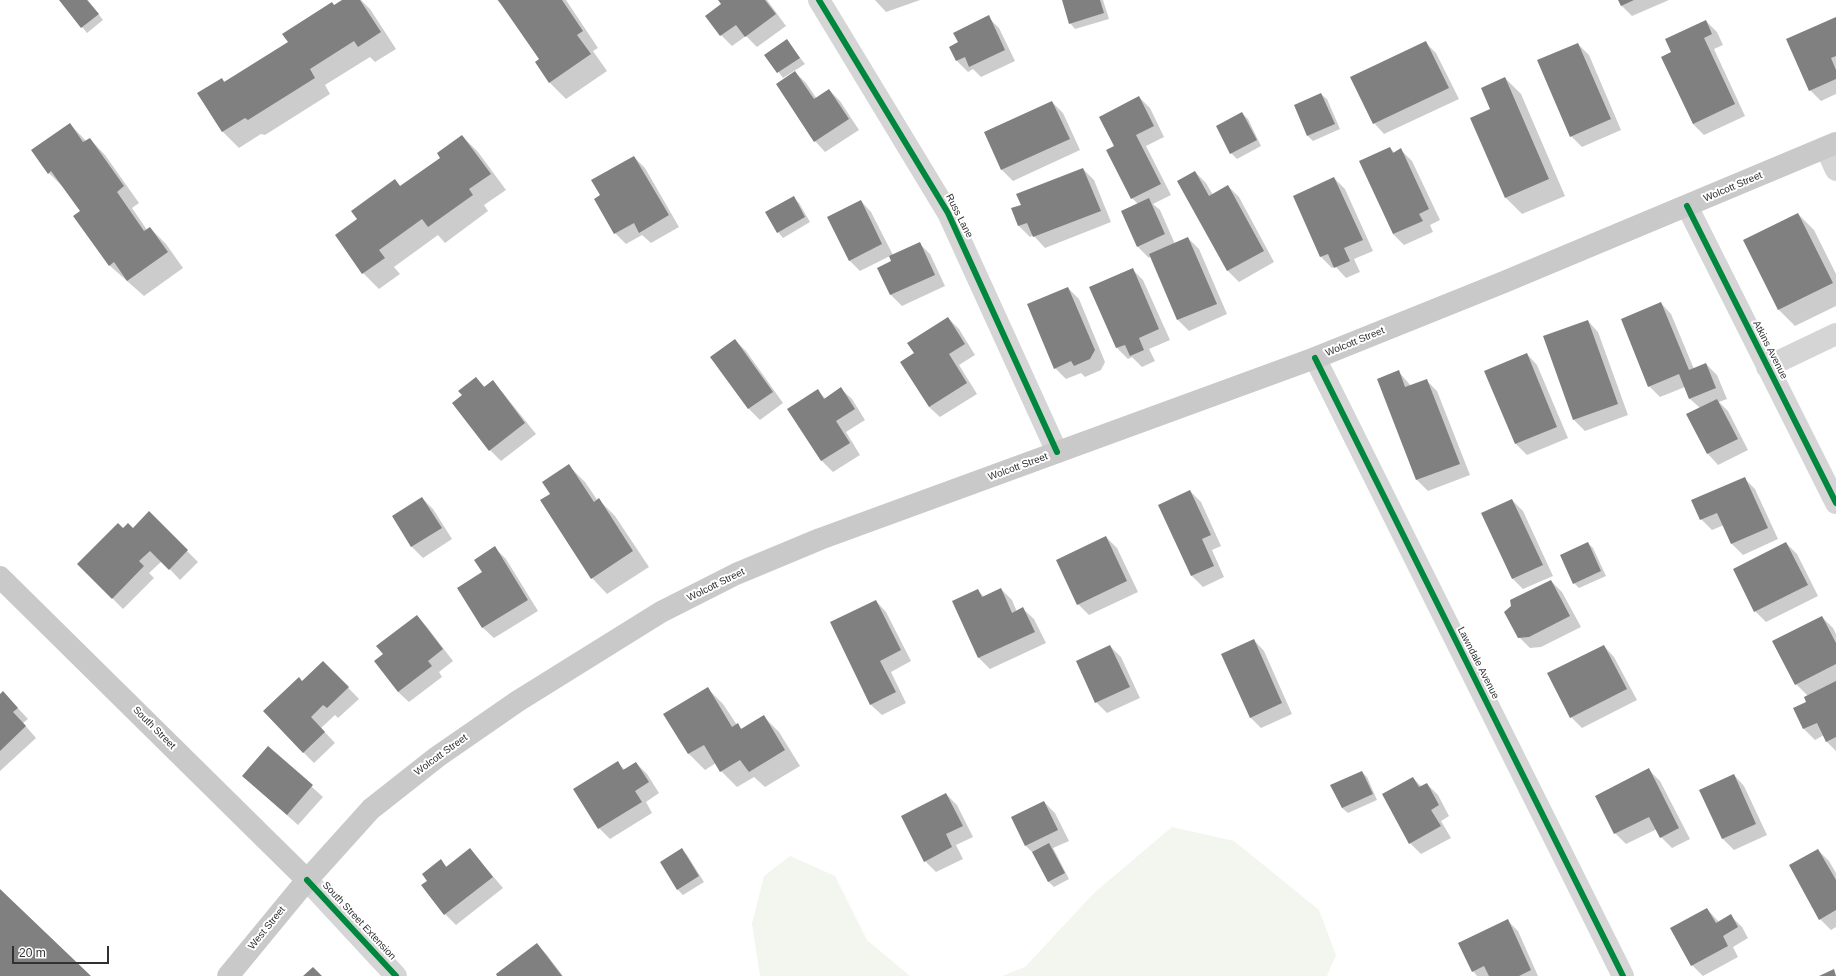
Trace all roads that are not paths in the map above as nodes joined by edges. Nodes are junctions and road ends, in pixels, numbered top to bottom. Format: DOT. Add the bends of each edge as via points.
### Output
graph roads {
  1 [pos="820,0"];
  2 [pos="1831,146"];
  3 [pos="1836,170"];
  4 [pos="1686,206"];
  5 [pos="1836,334"];
  6 [pos="1315,358"];
  7 [pos="1767,367"];
  8 [pos="1057,452"];
  9 [pos="1836,503"];
  10 [pos="0,577"];
  11 [pos="307,880"];
  12 [pos="228,976"];
  13 [pos="396,976"];
  14 [pos="1623,976"];
  1 -- 8 [label="street, Russ Lane" via="948,213"];
  2 -- 3 [label="street"];
  2 -- 4 [label="main road, Wolcott Street"];
  4 -- 6 [label="main road, Wolcott Street"];
  4 -- 7 [label="street, Atkins Avenue"];
  5 -- 7 [label="street"];
  6 -- 8 [label="main road, Wolcott Street"];
  6 -- 14 [label="street, Lawndale Avenue"];
  7 -- 9 [label="street, Atkins Avenue"];
  8 -- 11 [label="main road, Wolcott Street" via="820,539 736,574 661,612 525,697 437,757 371,809"];
  10 -- 11 [label="main road, South Street"];
  11 -- 12 [label="main road, West Street"];
  11 -- 13 [label="street, South Street Extension"];
}
